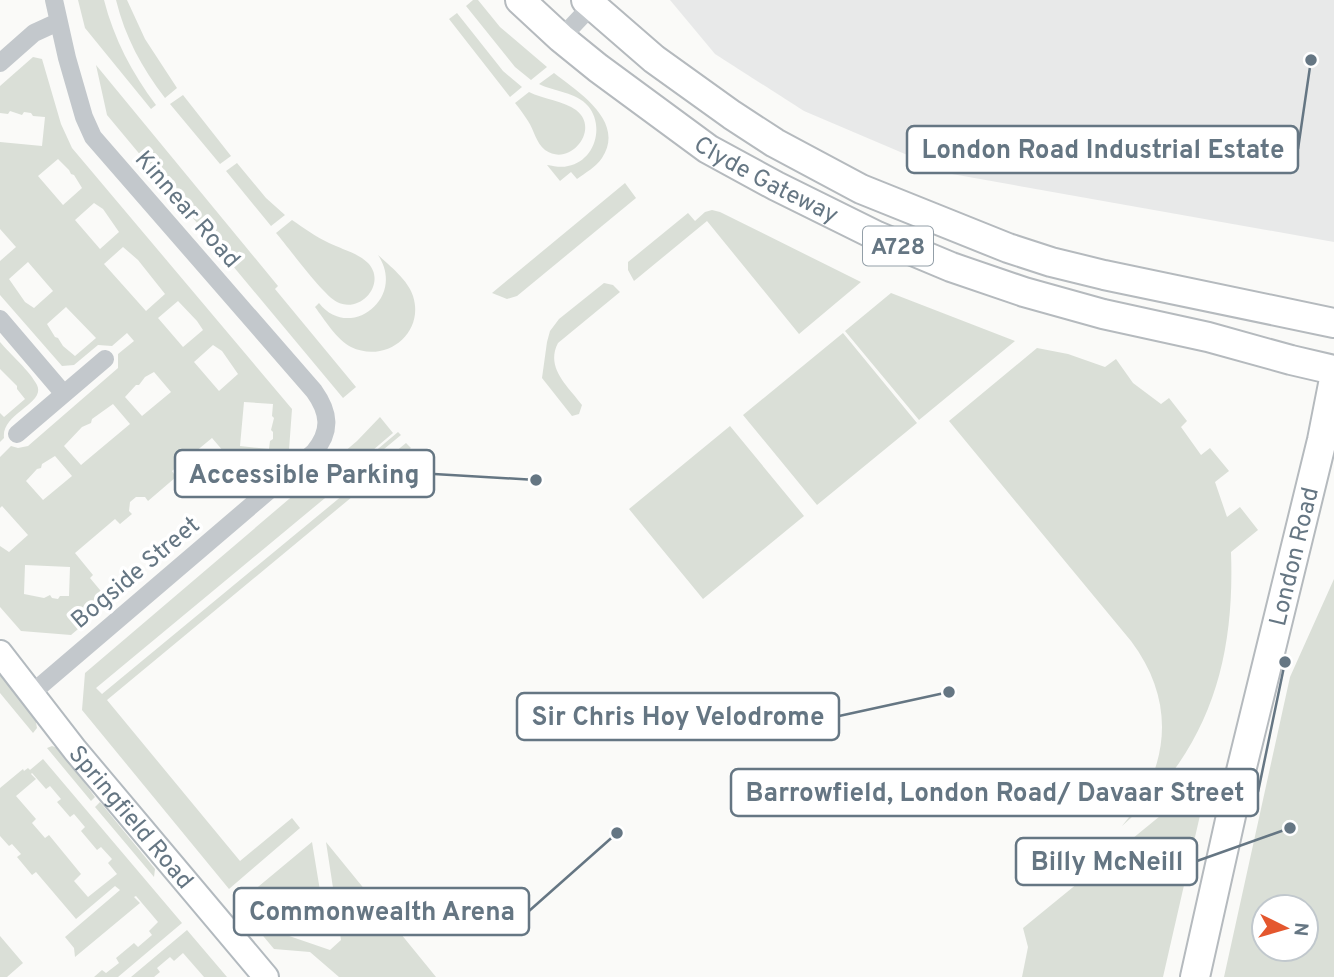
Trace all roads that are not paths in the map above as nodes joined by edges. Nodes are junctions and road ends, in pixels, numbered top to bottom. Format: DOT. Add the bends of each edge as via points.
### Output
graph roads {
  1 [pos="54,0"];
  2 [pos="520,0"];
  3 [pos="592,2"];
  4 [pos="58,22"];
  5 [pos="561,38"];
  6 [pos="0,63"];
  7 [pos="0,319"];
  8 [pos="1334,323"];
  9 [pos="105,359"];
  10 [pos="1334,370"];
  11 [pos="1334,379"];
  12 [pos="64,394"];
  13 [pos="327,428"];
  14 [pos="17,434"];
  15 [pos="0,653"];
  16 [pos="32,693"];
  17 [pos="266,977"];
  18 [pos="1195,977"];
  1 -- 4 [label="street, Kinnear Road"];
  2 -- 5 [label="main road, Clyde Gateway / A728"];
  3 -- 5 [label="street"];
  3 -- 8 [label="main road, Clyde Gateway / A728" via="654,59 723,108 861,189 1051,261"];
  4 -- 6 [label="street" via="34,33"];
  4 -- 13 [label="street, Kinnear Road" via="93,137 314,391 326,411"];
  5 -- 10 [label="main road, Clyde Gateway / A728" via="708,149 916,253 1072,306"];
  7 -- 12 [label="street"];
  9 -- 12 [label="street"];
  11 -- 18 [label="main road, London Road"];
  12 -- 14 [label="street"];
  13 -- 16 [label="street, Bogside Street" via="314,452"];
  15 -- 16 [label="street, Springfield Road"];
  16 -- 17 [label="street, Springfield Road"];
}
